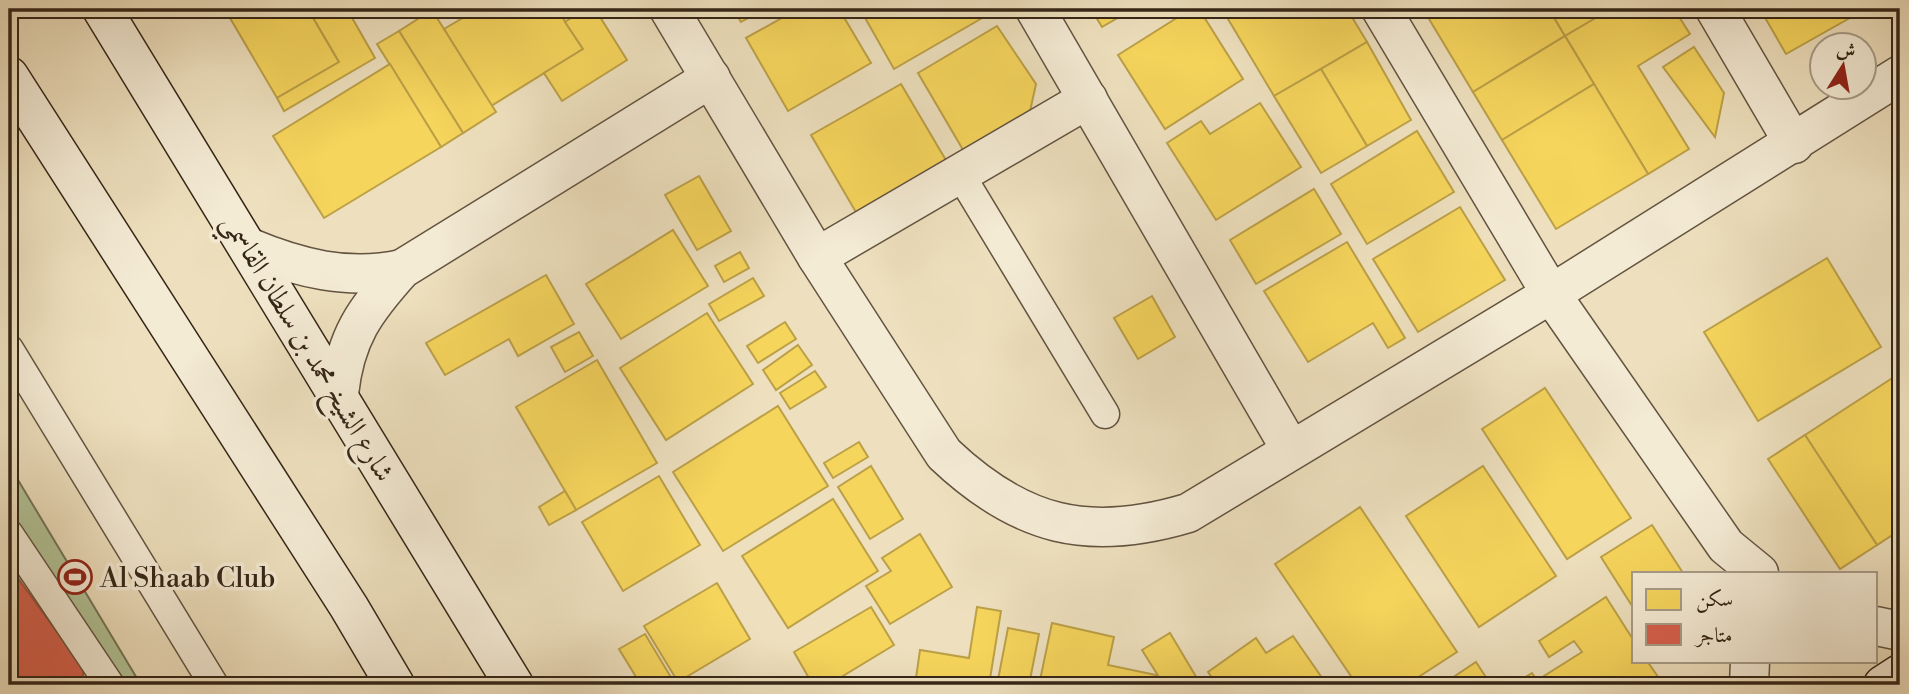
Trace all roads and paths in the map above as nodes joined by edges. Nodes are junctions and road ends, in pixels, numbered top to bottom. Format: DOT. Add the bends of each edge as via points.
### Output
graph roads {
  1 [pos="102,9"];
  2 [pos="669,9"];
  3 [pos="1035,9"];
  4 [pos="1381,9"];
  5 [pos="1715,9"];
  6 [pos="1900,75"];
  7 [pos="9,76"];
  8 [pos="711,78"];
  9 [pos="1088,99"];
  10 [pos="1794,144"];
  11 [pos="960,174"];
  12 [pos="248,247"];
  13 [pos="817,257"];
  14 [pos="402,269"];
  15 [pos="1551,294"];
  16 [pos="12,362"];
  17 [pos="339,394"];
  18 [pos="1104,414"];
  19 [pos="1291,450"];
  20 [pos="9,534"];
  21 [pos="1730,559"];
  22 [pos="1757,572"];
  23 [pos="1878,626"];
  24 [pos="1900,631"];
  25 [pos="1750,662"];
  26 [pos="1900,674"];
  27 [pos="110,685"];
  28 [pos="214,685"];
  29 [pos="395,685"];
  30 [pos="514,685"];
  31 [pos="1749,685"];
  32 [pos="1883,685"];
  1 -- 12 [label="street, شارع الشيخ محمد بن سلطان القاسمي"];
  2 -- 8 [label="street"];
  3 -- 9 [label="street"];
  4 -- 15 [label="street"];
  5 -- 10 [label="street"];
  6 -- 10 [label="street"];
  7 -- 29 [label="street"];
  8 -- 13 [label="street"];
  8 -- 14 [label="street"];
  9 -- 11 [label="street"];
  9 -- 19 [label="street"];
  10 -- 15 [label="street"];
  11 -- 13 [label="street"];
  11 -- 18 [label="lane"];
  12 -- 14 [label="street" via="324,272 377,275"];
  12 -- 17 [label="street, شارع الشيخ محمد بن سلطان القاسمي"];
  13 -- 19 [label="street" via="944,454 1004,502 1039,517 1077,526 1152,523 1188,513"];
  14 -- 17 [label="street" via="357,325 347,347"];
  15 -- 19 [label="street"];
  15 -- 21 [label="street"];
  16 -- 28 [label="lane"];
  17 -- 30 [label="street, شارع الشيخ محمد بن سلطان القاسمي"];
  20 -- 27 [label="lane"];
  21 -- 22 [label="street"];
  23 -- 24 [label="street"];
  25 -- 31 [label="street"];
  26 -- 32 [label="street"];
}
